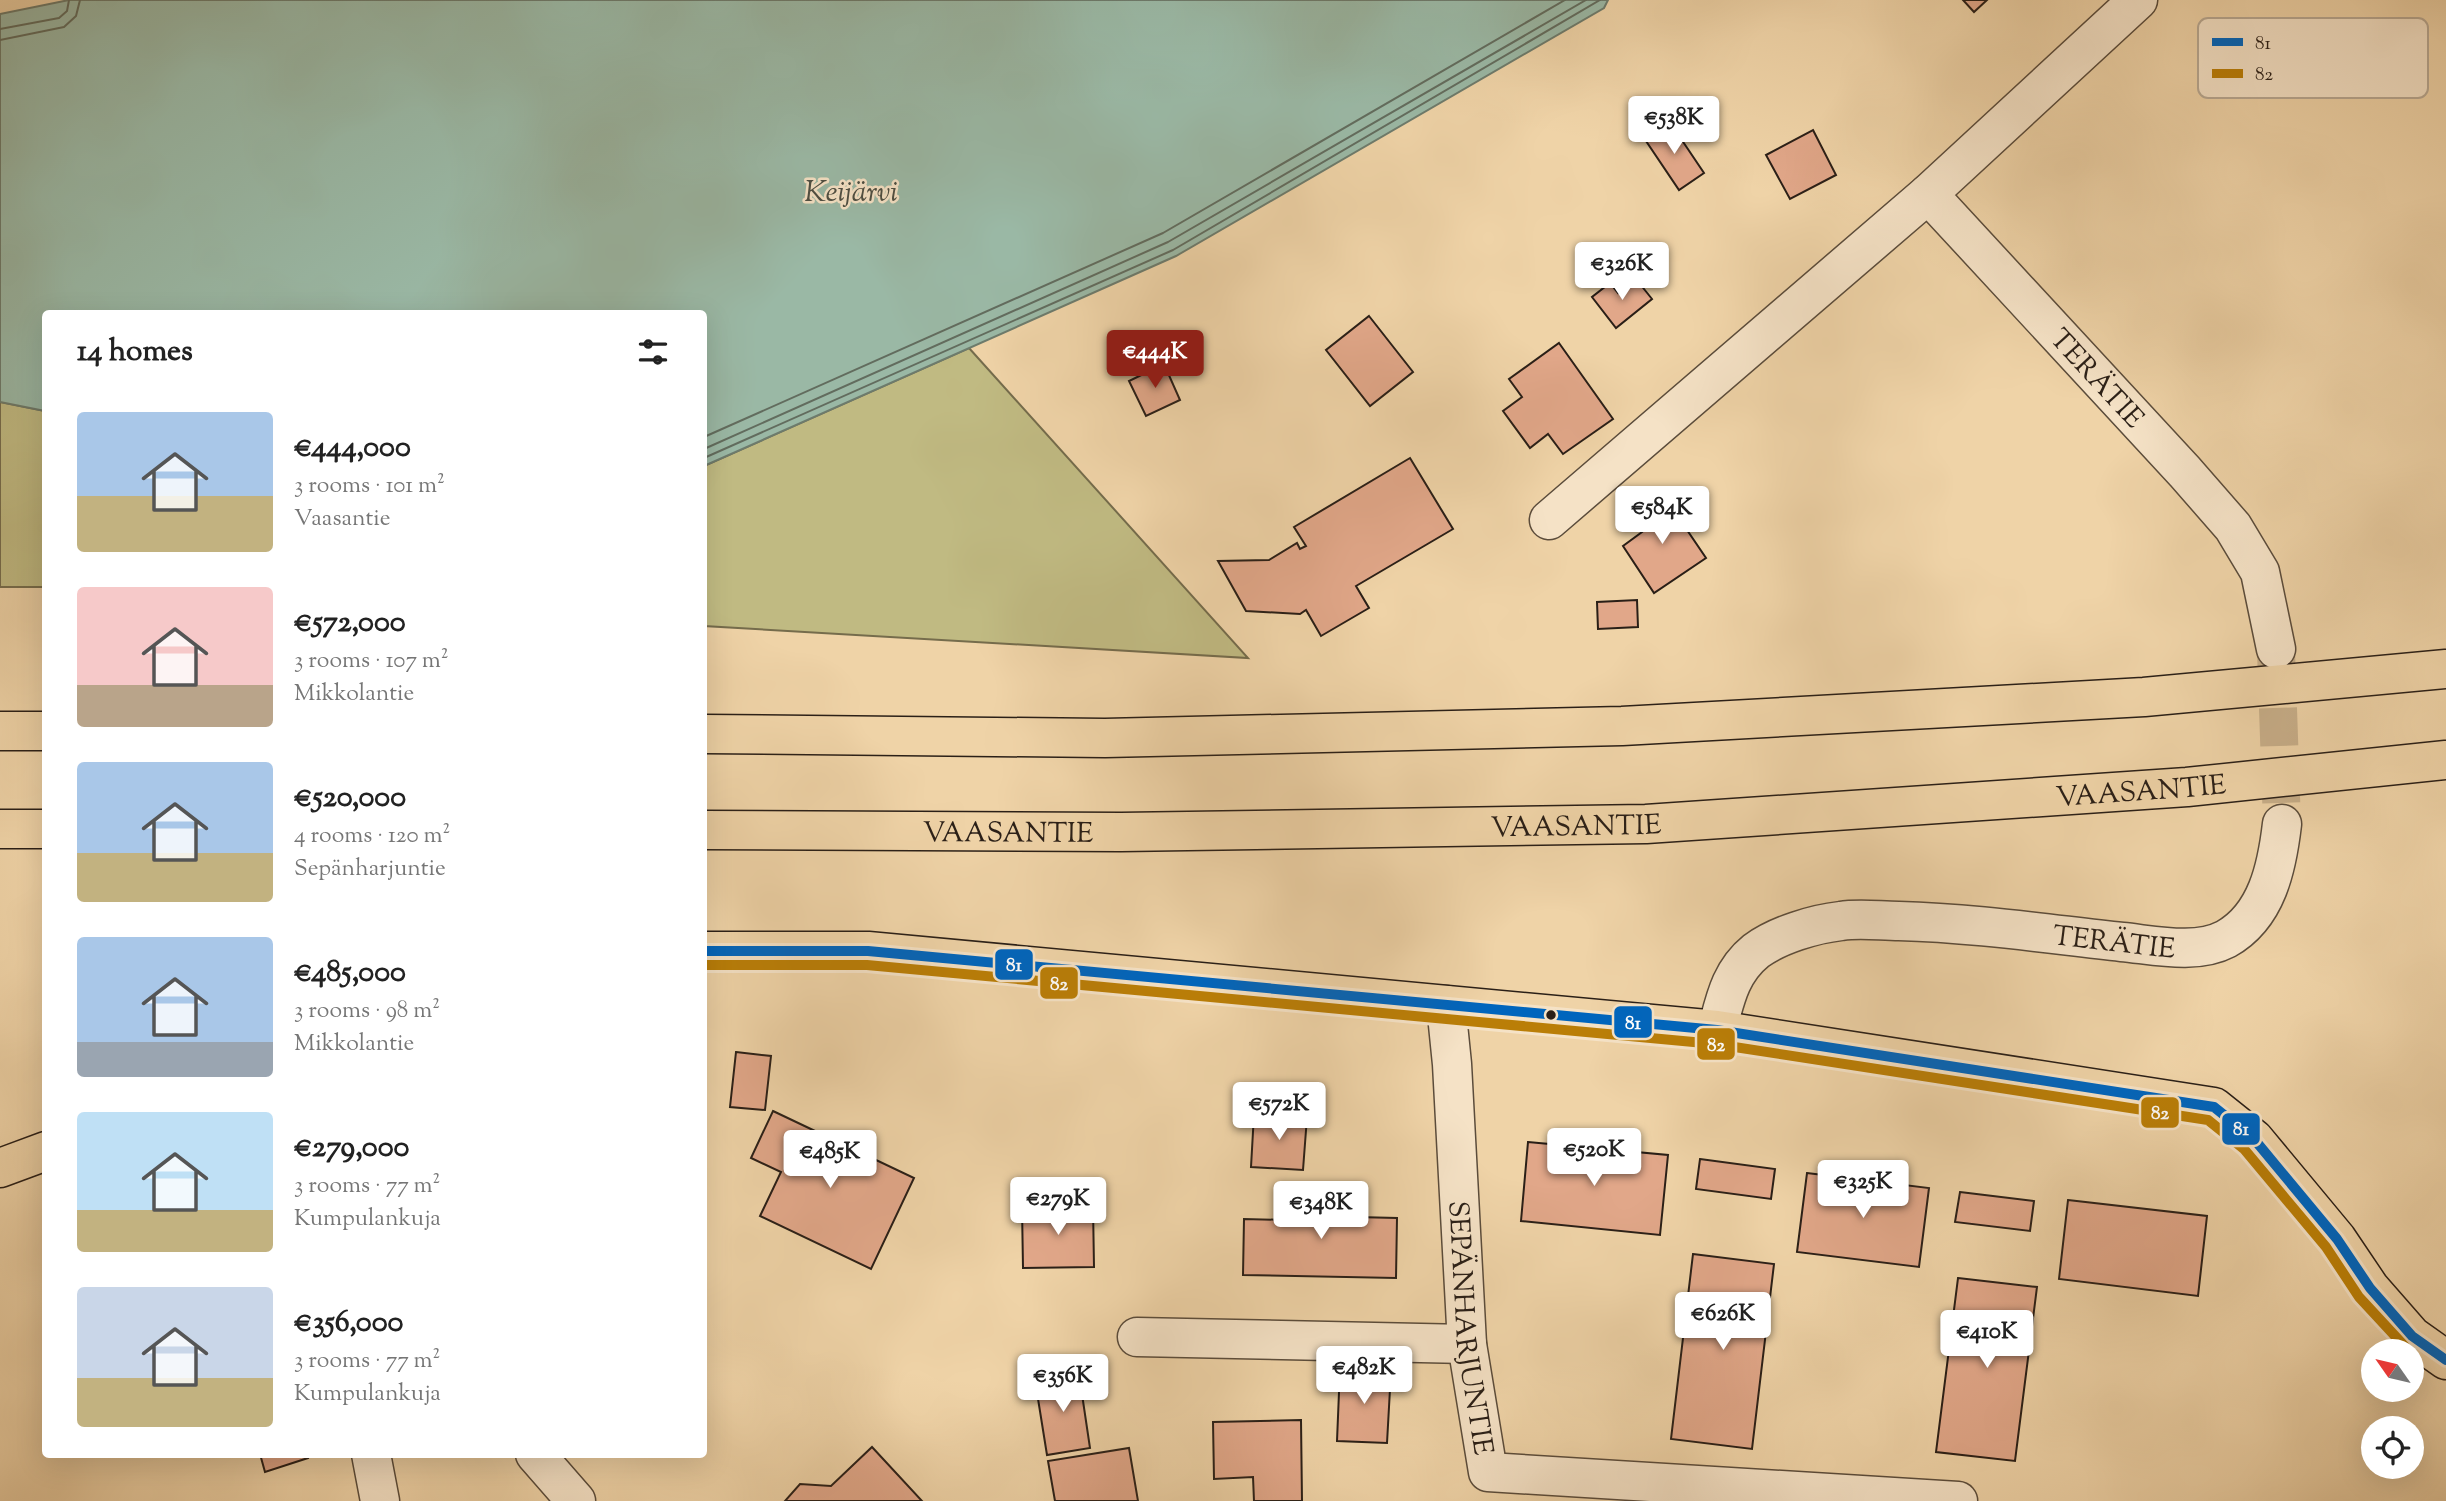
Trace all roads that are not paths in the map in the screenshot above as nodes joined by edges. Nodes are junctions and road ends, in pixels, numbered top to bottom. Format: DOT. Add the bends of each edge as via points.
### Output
graph roads {
  1 [pos="2138,0"];
  2 [pos="1928,194"];
  3 [pos="1549,520"];
  4 [pos="2276,649"];
  5 [pos="2446,669"];
  6 [pos="0,731"];
  7 [pos="42,731"];
  8 [pos="707,734"];
  9 [pos="2446,760"];
  10 [pos="2282,824"];
  11 [pos="0,829"];
  12 [pos="42,829"];
  13 [pos="707,831"];
  14 [pos="707,951"];
  15 [pos="1446,1005"];
  16 [pos="1717,1030"];
  17 [pos="42,1152"];
  18 [pos="0,1168"];
  19 [pos="1137,1337"];
  20 [pos="1467,1344"];
  21 [pos="2446,1360"];
  22 [pos="373,1458"];
  23 [pos="538,1458"];
  24 [pos="380,1501"];
  25 [pos="576,1501"];
  26 [pos="1958,1501"];
  1 -- 2 [label="street"];
  2 -- 3 [label="street"];
  2 -- 4 [label="street, TERÄTIE" via="2233,527 2260,572"];
  5 -- 8 [label="main road" via="2144,697 1622,726 1105,738"];
  6 -- 7 [label="main road"];
  9 -- 13 [label="main road, VAASANTIE" via="2187,787 1646,824 1121,832"];
  10 -- 16 [label="street, TERÄTIE" via="2275,870 2257,909 2227,939 2209,946 2167,947 1944,922 1843,920 1789,935 1757,951 1729,985"];
  11 -- 12 [label="main road"];
  14 -- 15 [label="main road" via="868,951"];
  15 -- 16 [label="main road"];
  15 -- 20 [label="street, SEPÄNHARJUNTIE"];
  16 -- 21 [label="main road" via="2214,1107 2254,1139 2412,1336"];
  17 -- 18 [label="main road"];
  19 -- 20 [label="street"];
  20 -- 26 [label="street, SEPÄNHARJUNTIE" via="1488,1472"];
  22 -- 24 [label="street"];
  23 -- 25 [label="street"];
}
